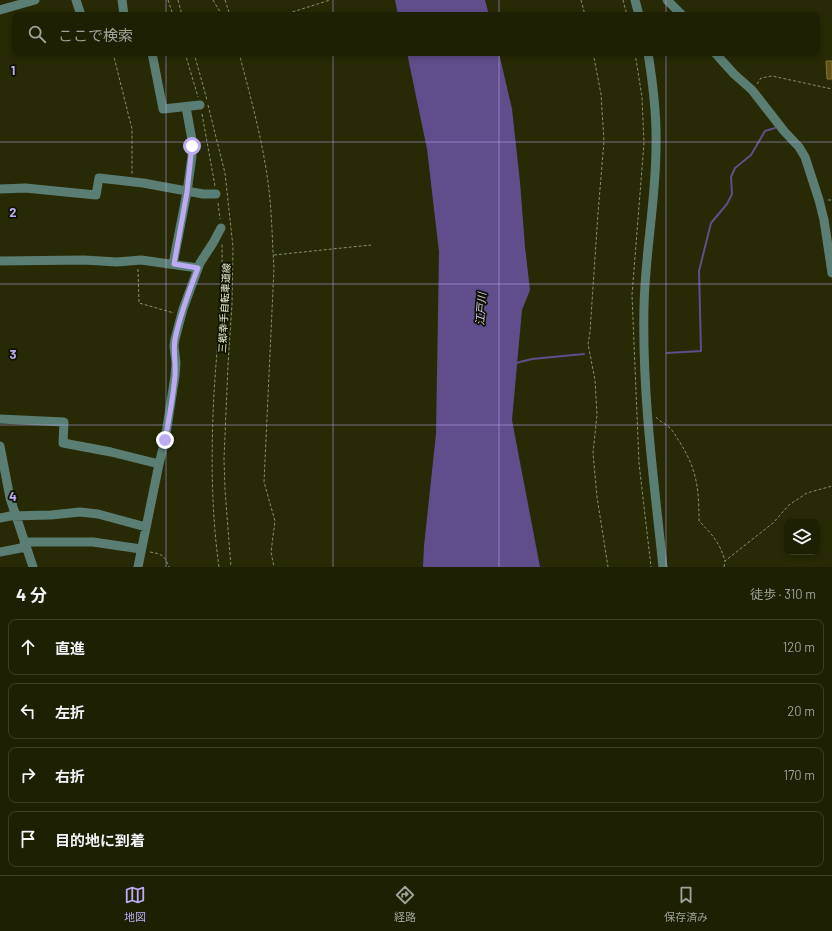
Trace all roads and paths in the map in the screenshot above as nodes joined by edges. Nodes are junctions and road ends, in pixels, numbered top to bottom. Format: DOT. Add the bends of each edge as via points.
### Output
graph roads {
  1 [pos="35,0"];
  2 [pos="76,0"];
  3 [pos="122,0"];
  4 [pos="168,0"];
  5 [pos="178,0"];
  6 [pos="213,0"];
  7 [pos="225,0"];
  8 [pos="330,0"];
  9 [pos="581,0"];
  10 [pos="623,0"];
  11 [pos="635,0"];
  12 [pos="667,0"];
  13 [pos="0,10"];
  14 [pos="80,12"];
  15 [pos="124,12"];
  16 [pos="172,12"];
  17 [pos="181,12"];
  18 [pos="220,12"];
  19 [pos="229,12"];
  20 [pos="292,12"];
  21 [pos="584,12"];
  22 [pos="626,12"];
  23 [pos="638,12"];
  24 [pos="679,12"];
  25 [pos="114,56"];
  26 [pos="153,56"];
  27 [pos="187,56"];
  28 [pos="195,56"];
  29 [pos="240,56"];
  30 [pos="594,56"];
  31 [pos="648,56"];
  32 [pos="718,56"];
  33 [pos="832,89"];
  34 [pos="752,90"];
  35 [pos="200,105"];
  36 [pos="186,107"];
  37 [pos="132,182"];
  38 [pos="0,189"];
  39 [pos="187,192"];
  40 [pos="216,194"];
  41 [pos="221,228"];
  42 [pos="222,242"];
  43 [pos="371,245"];
  44 [pos="273,255"];
  45 [pos="138,260"];
  46 [pos="0,261"];
  47 [pos="174,264"];
  48 [pos="198,268"];
  49 [pos="832,272"];
  50 [pos="181,315"];
  51 [pos="648,408"];
  52 [pos="0,419"];
  53 [pos="0,446"];
  54 [pos="159,464"];
  55 [pos="832,486"];
  56 [pos="15,516"];
  57 [pos="0,518"];
  58 [pos="146,527"];
  59 [pos="25,544"];
  60 [pos="141,550"];
  61 [pos="0,552"];
  62 [pos="725,561"];
  63 [pos="33,567"];
  64 [pos="138,567"];
  65 [pos="169,567"];
  66 [pos="219,567"];
  67 [pos="231,567"];
  68 [pos="274,567"];
  69 [pos="608,567"];
  70 [pos="663,567"];
  71 [pos="724,567"];
  1 -- 13 [label="street"];
  2 -- 14 [label="street"];
  3 -- 15 [label="street"];
  4 -- 16 [label="path"];
  5 -- 17 [label="path"];
  6 -- 18 [label="path"];
  7 -- 19 [label="path"];
  8 -- 20 [label="path"];
  9 -- 21 [label="path"];
  10 -- 22 [label="path"];
  11 -- 23 [label="street"];
  12 -- 24 [label="street"];
  25 -- 37 [label="path" via="132,129"];
  26 -- 36 [label="street" via="163,109"];
  27 -- 35 [label="path"];
  28 -- 67 [label="path, 三郷幸手自転車道線" via="225,173 233,247 224,460"];
  29 -- 44 [label="path" via="268,182"];
  30 -- 69 [label="path" via="601,94 604,141 588,344 595,380 597,415 593,453"];
  31 -- 51 [label="street" via="654,98 656,146 644,307"];
  32 -- 34 [label="street"];
  33 -- 34 [label="path" via="772,76 761,78"];
  34 -- 49 [label="street" via="805,157 821,207"];
  35 -- 36 [label="street"];
  35 -- 40 [label="path"];
  36 -- 39 [label="street" via="192,146"];
  37 -- 38 [label="street" via="99,178 96,195 24,188"];
  37 -- 39 [label="street"];
  39 -- 40 [label="street"];
  39 -- 47 [label="street"];
  40 -- 41 [label="path"];
  41 -- 48 [label="street"];
  42 -- 66 [label="path" via="212,425 214,508"];
  43 -- 44 [label="path"];
  44 -- 68 [label="path" via="264,482 275,521 271,552"];
  45 -- 46 [label="street"];
  45 -- 47 [label="street"];
  45 -- 50 [label="path" via="139,303"];
  47 -- 48 [label="street"];
  48 -- 50 [label="street"];
  50 -- 54 [label="street" via="174,346 175,376"];
  51 -- 62 [label="path" via="670,428 684,450 697,481 699,521 715,537"];
  51 -- 70 [label="street"];
  52 -- 54 [label="street" via="64,422 63,443"];
  53 -- 56 [label="street"];
  54 -- 58 [label="street"];
  55 -- 62 [label="path" via="807,493 789,505 773,523"];
  56 -- 57 [label="street"];
  56 -- 58 [label="street" via="80,512 98,514"];
  56 -- 59 [label="street"];
  58 -- 60 [label="street"];
  59 -- 60 [label="street" via="93,542"];
  59 -- 61 [label="street"];
  59 -- 63 [label="street"];
  60 -- 64 [label="street"];
  60 -- 65 [label="path" via="160,554"];
  62 -- 71 [label="path"];
}
